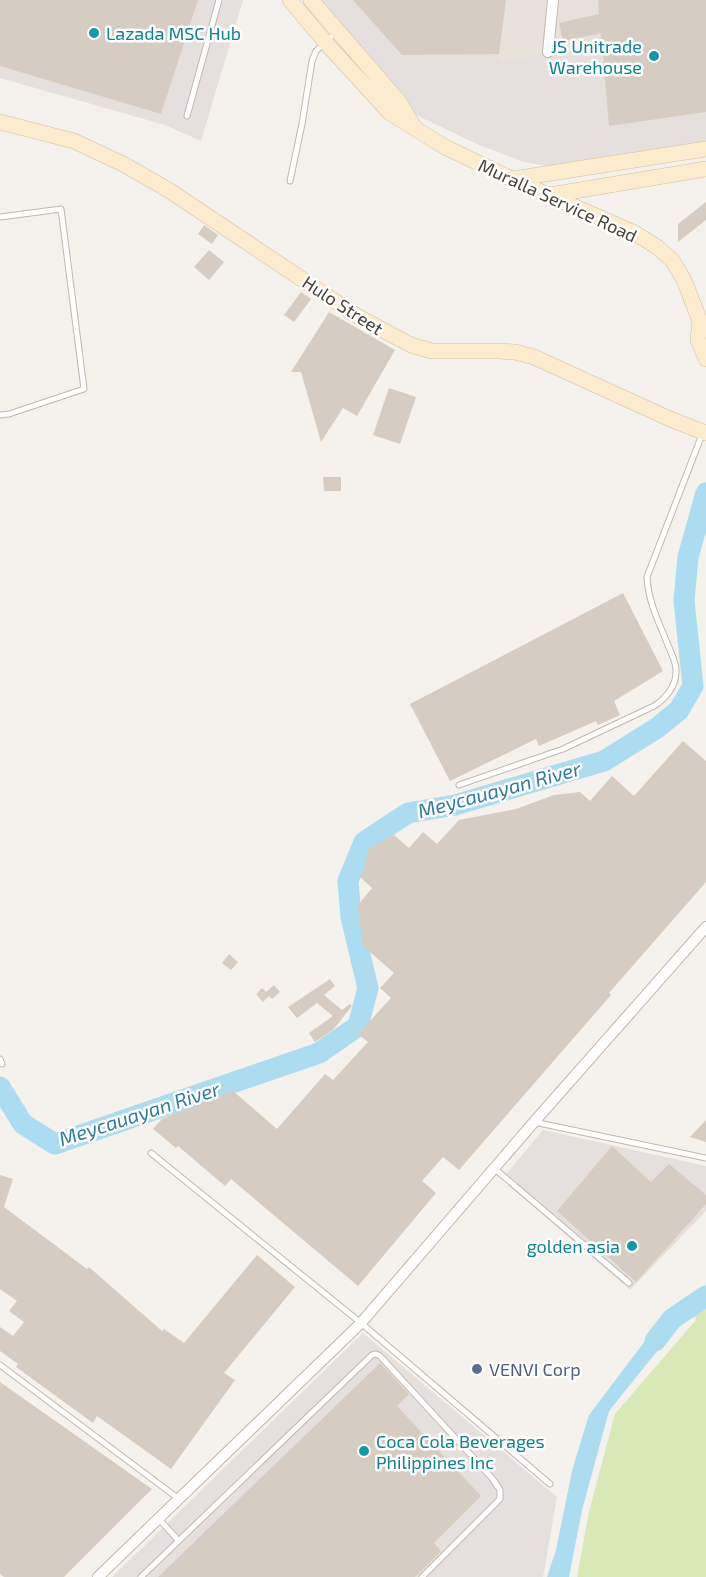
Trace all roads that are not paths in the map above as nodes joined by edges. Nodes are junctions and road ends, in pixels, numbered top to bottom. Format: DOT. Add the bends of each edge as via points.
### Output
graph roads {
  1 [pos="219,0"];
  2 [pos="290,0"];
  3 [pos="311,0"];
  4 [pos="552,0"];
  5 [pos="337,30"];
  6 [pos="325,42"];
  7 [pos="548,52"];
  8 [pos="187,116"];
  9 [pos="0,122"];
  10 [pos="414,127"];
  11 [pos="706,150"];
  12 [pos="618,163"];
  13 [pos="706,169"];
  14 [pos="512,179"];
  15 [pos="290,181"];
  16 [pos="622,183"];
  17 [pos="599,187"];
  18 [pos="550,195"];
  19 [pos="591,213"];
  20 [pos="0,217"];
  21 [pos="703,324"];
  22 [pos="706,359"];
  23 [pos="0,415"];
  24 [pos="704,432"];
  25 [pos="459,784"];
  26 [pos="706,927"];
  27 [pos="534,1122"];
  28 [pos="151,1154"];
  29 [pos="706,1158"];
  30 [pos="495,1169"];
  31 [pos="629,1283"];
  32 [pos="361,1323"];
  33 [pos="0,1365"];
  34 [pos="550,1484"];
  35 [pos="179,1499"];
  36 [pos="159,1519"];
  37 [pos="178,1540"];
  38 [pos="98,1577"];
  39 [pos="141,1577"];
  40 [pos="422,1577"];
  1 -- 8 [label="lane"];
  2 -- 6 [label="street, Muralla Service Road"];
  3 -- 5 [label="street, Muralla Service Road"];
  4 -- 7 [label="street"];
  5 -- 6 [label="lane"];
  5 -- 10 [label="street, Muralla Service Road" via="400,104"];
  6 -- 10 [label="street, Muralla Service Road" via="390,113"];
  6 -- 15 [label="lane" via="312,61"];
  9 -- 24 [label="street, Hulo Street" via="74,141 125,165 357,316 411,345 432,351 515,352 534,357"];
  10 -- 14 [label="street, Muralla Service Road" via="445,147"];
  11 -- 12 [label="street"];
  12 -- 14 [label="street"];
  12 -- 16 [label="street"];
  13 -- 16 [label="street"];
  14 -- 18 [label="street, Muralla Service Road"];
  16 -- 17 [label="street"];
  17 -- 18 [label="street"];
  17 -- 19 [label="street"];
  18 -- 19 [label="street, Muralla Service Road"];
  19 -- 21 [label="street, Muralla Service Road" via="635,233 672,260"];
  20 -- 23 [label="lane" via="61,209 84,389"];
  21 -- 22 [label="street, Muralla Service Road" via="698,340"];
  24 -- 25 [label="lane" via="647,577 651,603 676,672 665,699 563,749"];
  26 -- 27 [label="street"];
  27 -- 29 [label="lane"];
  27 -- 30 [label="street"];
  28 -- 32 [label="lane"];
  30 -- 31 [label="lane"];
  30 -- 32 [label="street"];
  32 -- 34 [label="lane"];
  32 -- 35 [label="street"];
  33 -- 35 [label="lane"];
  35 -- 36 [label="street"];
  36 -- 37 [label="lane"];
  36 -- 38 [label="street"];
  37 -- 39 [label="lane"];
  37 -- 40 [label="lane" via="376,1354 500,1490 500,1499"];
}
